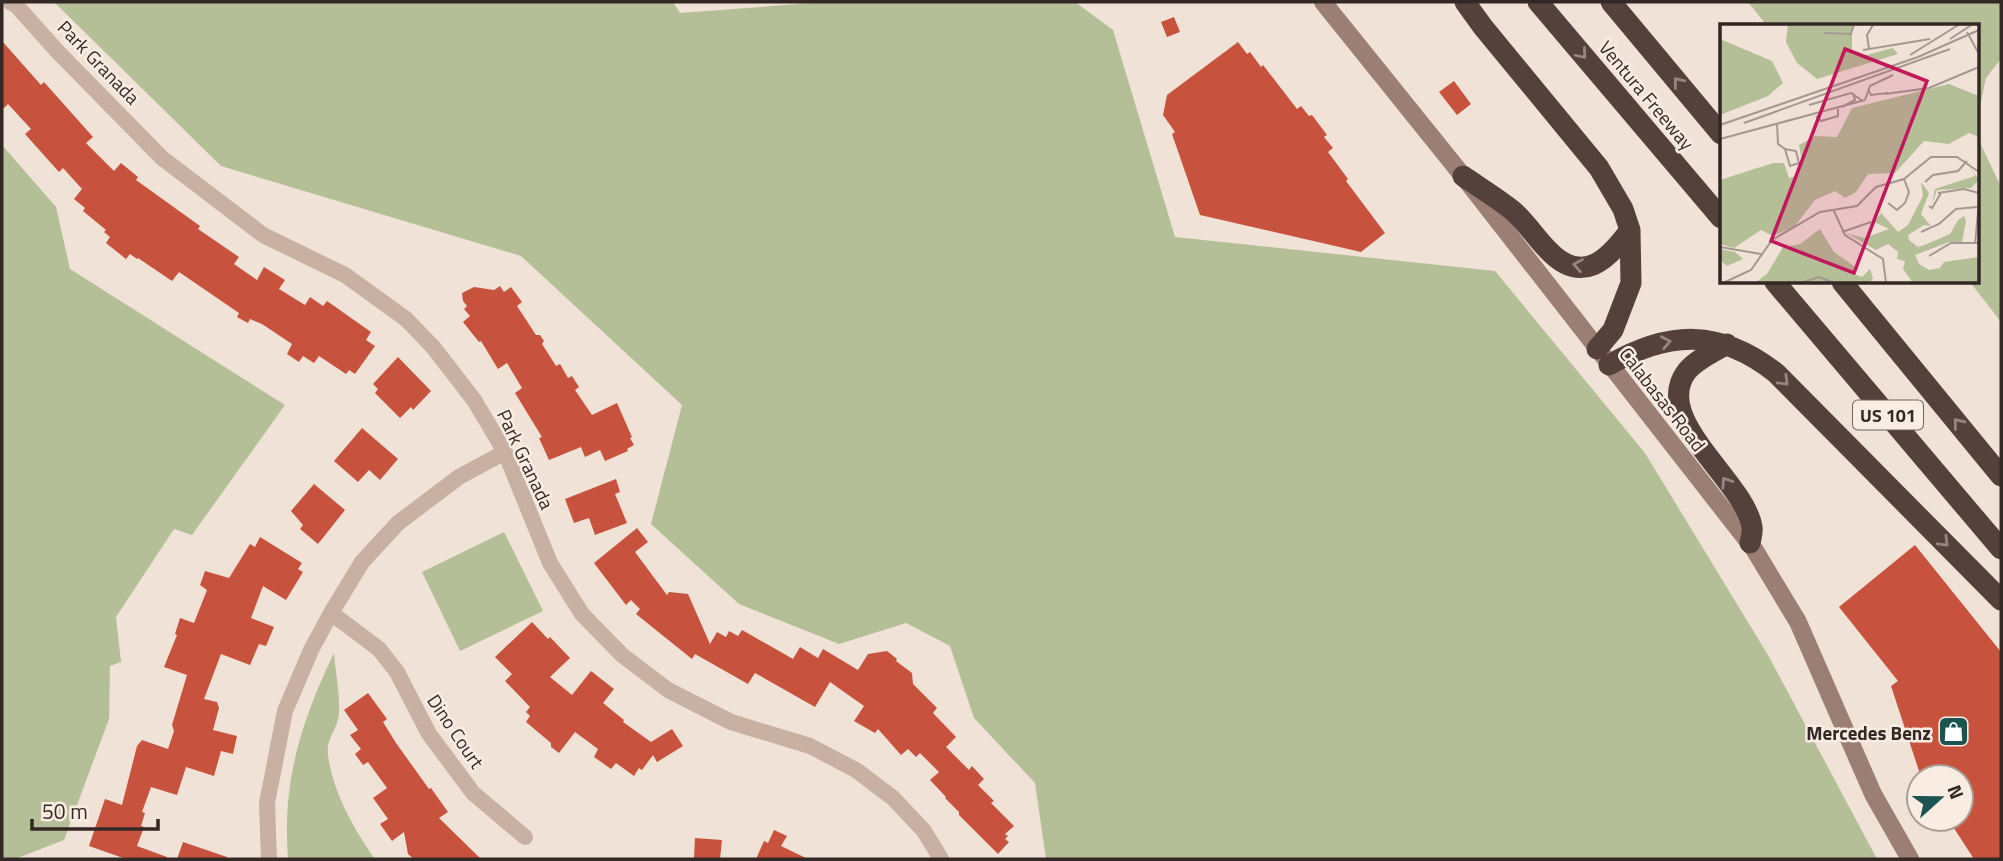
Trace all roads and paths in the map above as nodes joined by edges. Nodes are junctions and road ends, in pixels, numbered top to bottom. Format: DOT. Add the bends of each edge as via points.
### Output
graph roads {
  1 [pos="10,2"];
  2 [pos="1323,2"];
  3 [pos="1465,2"];
  4 [pos="1538,2"];
  5 [pos="1611,2"];
  6 [pos="1720,133"];
  7 [pos="1463,176"];
  8 [pos="1720,217"];
  9 [pos="1630,230"];
  10 [pos="1777,284"];
  11 [pos="1844,284"];
  12 [pos="1727,344"];
  13 [pos="1603,357"];
  14 [pos="505,453"];
  15 [pos="2001,476"];
  16 [pos="1750,543"];
  17 [pos="2001,549"];
  18 [pos="2001,600"];
  19 [pos="331,613"];
  20 [pos="525,837"];
  21 [pos="269,859"];
  22 [pos="941,859"];
  23 [pos="1910,859"];
  1 -- 14 [label="street, Park Granada" via="162,158 263,235 345,275 406,319 474,400"];
  2 -- 7 [label="main road, Calabasas Road"];
  3 -- 9 [label="highway" via="1599,168"];
  4 -- 8 [label="highway, Ventura Freeway, one-way"];
  6 -- 5 [label="highway, Ventura Freeway, one-way"];
  9 -- 7 [label="highway, one-way" via="1602,262 1588,268 1572,267 1551,254 1513,211"];
  7 -- 13 [label="main road, Calabasas Road"];
  9 -- 13 [label="highway" via="1630,283"];
  10 -- 17 [label="highway, US 101"];
  15 -- 11 [label="highway, US 101, one-way"];
  13 -- 12 [label="highway, one-way" via="1677,340"];
  16 -- 12 [label="highway, one-way" via="1752,527 1745,509 1689,427 1677,401 1687,371"];
  12 -- 18 [label="highway, one-way" via="1755,356 1776,373"];
  13 -- 16 [label="main road, Calabasas Road"];
  14 -- 19 [label="street" via="459,477 398,523 362,562"];
  14 -- 22 [label="street, Park Granada" via="550,563 582,614 622,655 668,690 731,723 810,746 856,770 893,798 924,831"];
  16 -- 23 [label="main road, Calabasas Road" via="1798,622 1873,794"];
  19 -- 20 [label="street, Dino Court" via="379,649 397,672 429,734 473,793"];
  19 -- 21 [label="street" via="285,711 267,803"];
}
